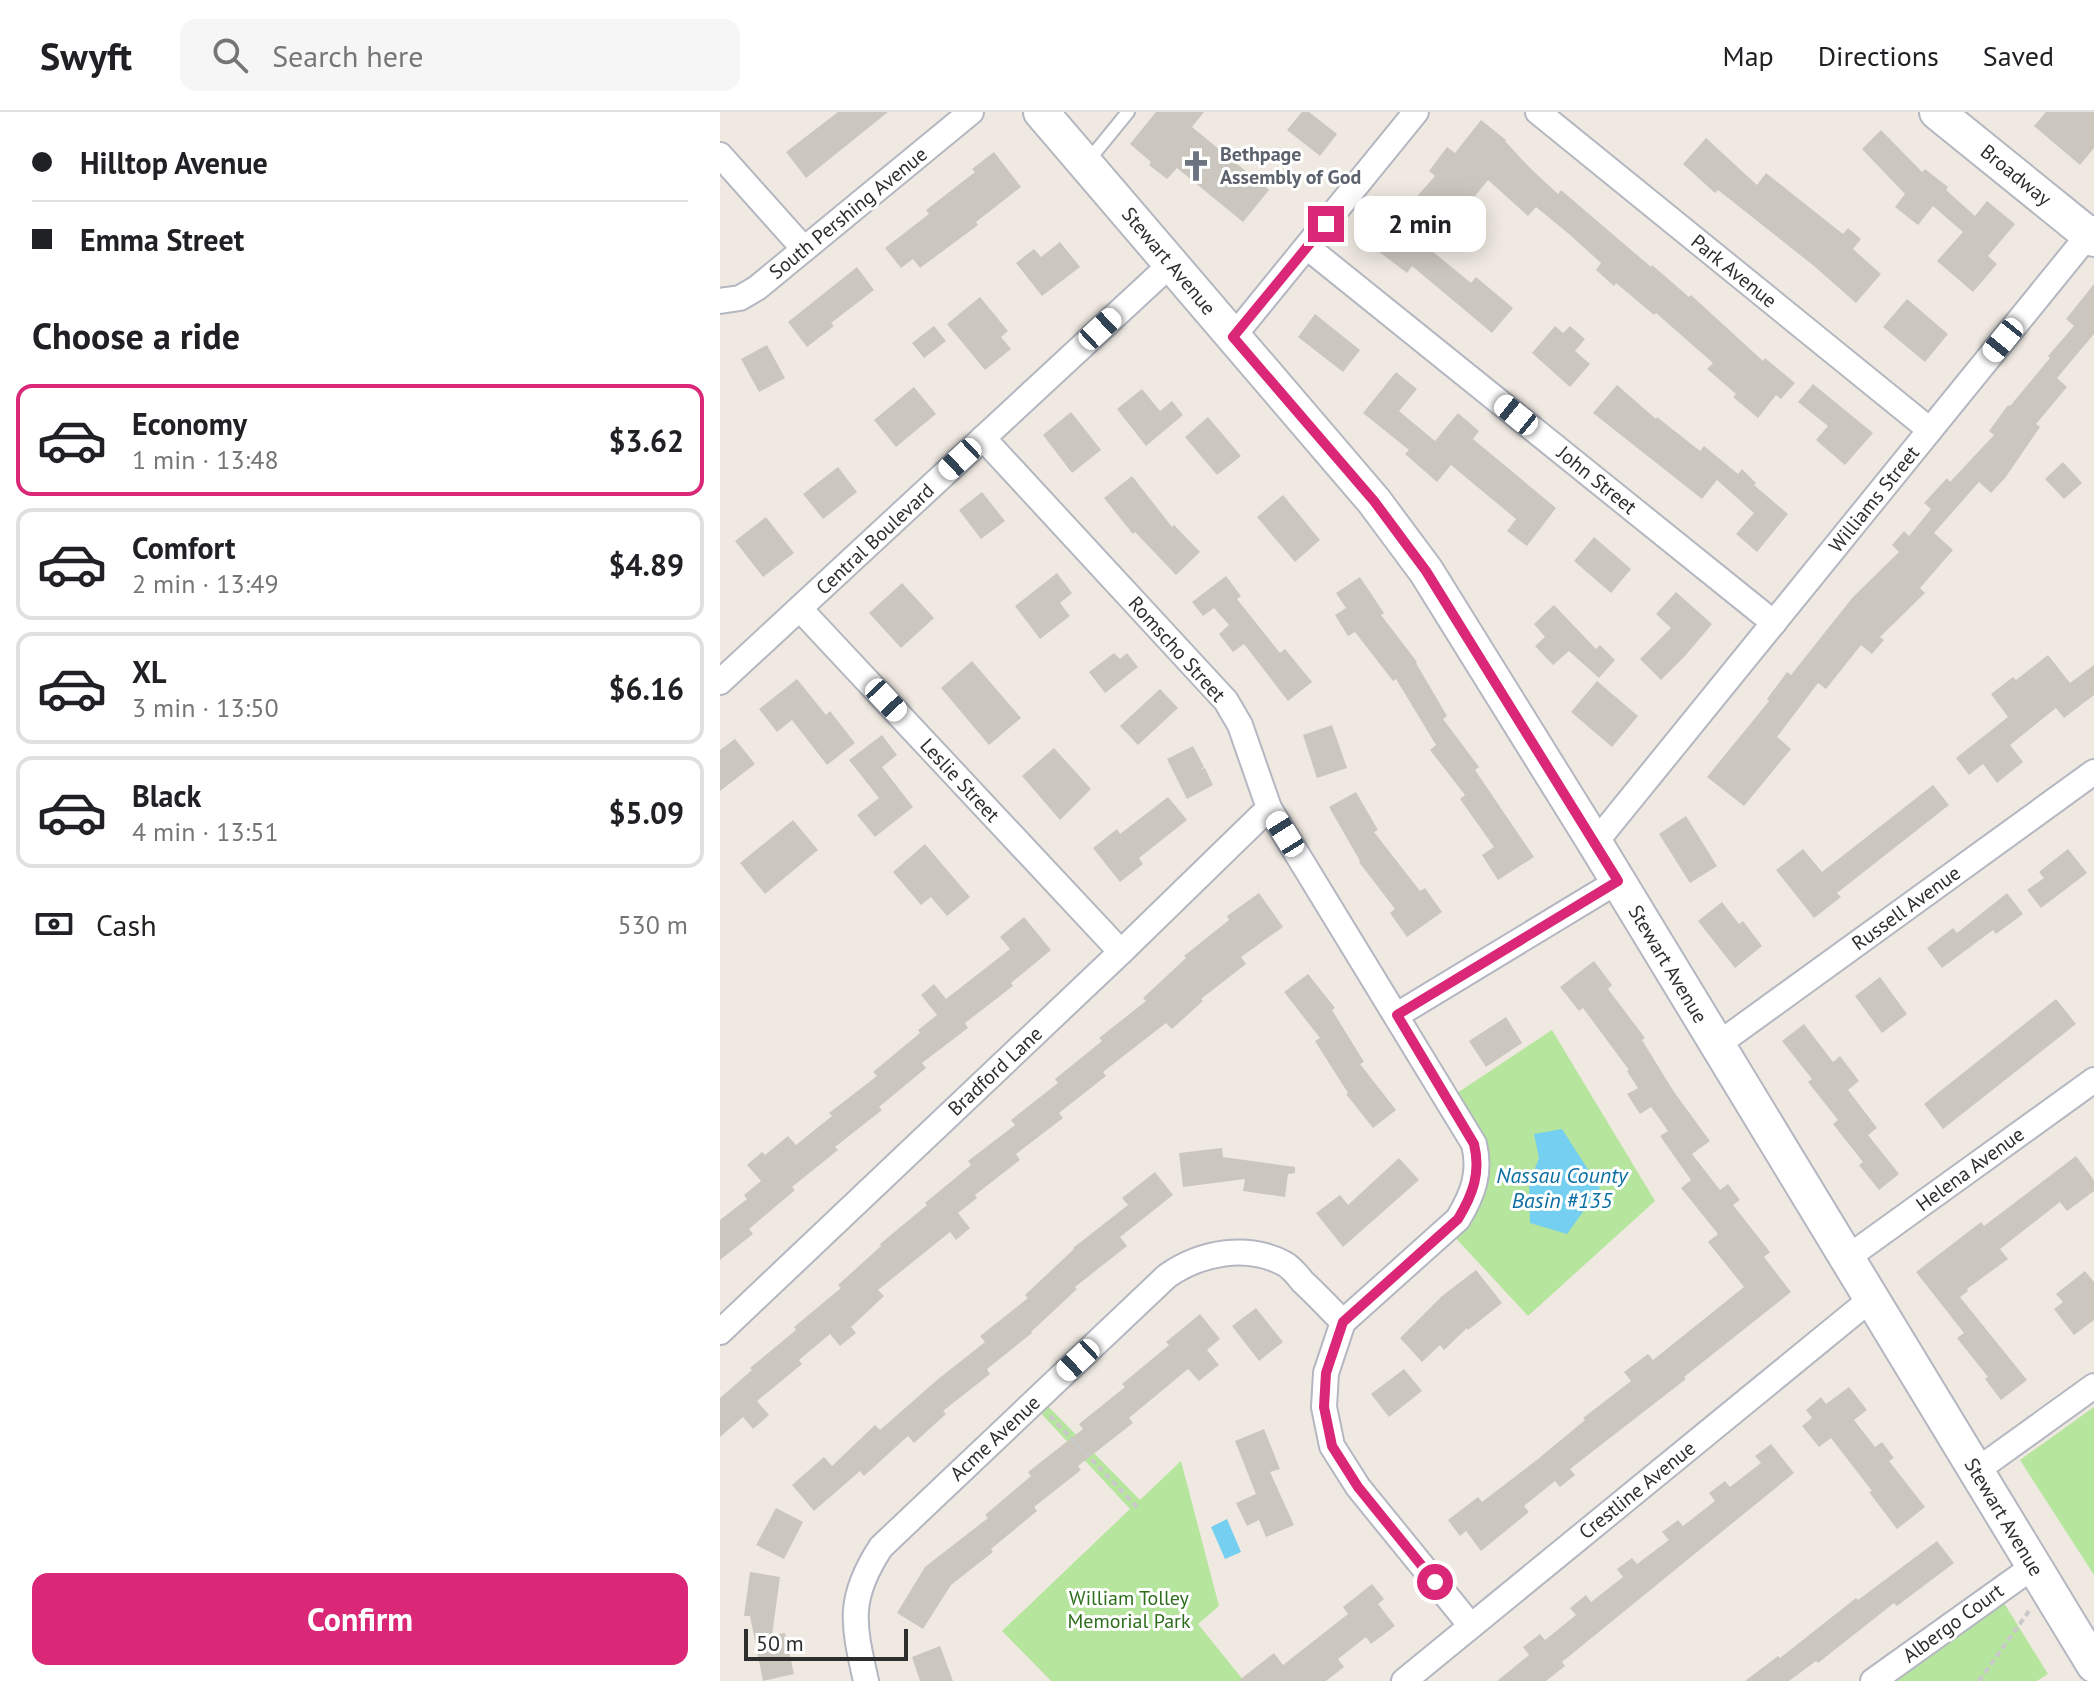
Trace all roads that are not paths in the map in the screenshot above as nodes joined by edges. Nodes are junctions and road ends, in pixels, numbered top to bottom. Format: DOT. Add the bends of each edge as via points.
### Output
graph roads {
  1 [pos="971,112"];
  2 [pos="1041,112"];
  3 [pos="1128,112"];
  4 [pos="1416,112"];
  5 [pos="1538,112"];
  6 [pos="1937,112"];
  7 [pos="720,155"];
  8 [pos="1086,163"];
  9 [pos="2092,234"];
  10 [pos="1307,247"];
  11 [pos="804,249"];
  12 [pos="1171,264"];
  13 [pos="720,301"];
  14 [pos="1233,337"];
  15 [pos="1930,430"];
  16 [pos="983,438"];
  17 [pos="800,609"];
  18 [pos="1774,623"];
  19 [pos="720,682"];
  20 [pos="2094,773"];
  21 [pos="1269,808"];
  22 [pos="1595,843"];
  23 [pos="1618,881"];
  24 [pos="1121,952"];
  25 [pos="1397,1015"];
  26 [pos="1717,1045"];
  27 [pos="2094,1080"];
  28 [pos="1847,1258"];
  29 [pos="1871,1299"];
  30 [pos="1343,1322"];
  31 [pos="720,1332"];
  32 [pos="2094,1386"];
  33 [pos="1976,1471"];
  34 [pos="2040,1576"];
  35 [pos="1471,1626"];
  36 [pos="2094,1665"];
  37 [pos="2094,1673"];
  38 [pos="866,1681"];
  39 [pos="1404,1681"];
  40 [pos="1873,1681"];
  41 [pos="2082,1681"];
  1 -- 11 [label="street, South Pershing Avenue"];
  2 -- 8 [label="main road, Stewart Avenue"];
  3 -- 8 [label="lane"];
  4 -- 10 [label="street"];
  5 -- 15 [label="street, Park Avenue"];
  6 -- 9 [label="main road, Broadway"];
  7 -- 11 [label="street"];
  8 -- 12 [label="main road, Stewart Avenue"];
  9 -- 15 [label="street, Williams Street"];
  10 -- 14 [label="street"];
  10 -- 18 [label="street, John Street"];
  11 -- 13 [label="street, South Pershing Avenue" via="757,288"];
  12 -- 14 [label="main road, Stewart Avenue"];
  12 -- 16 [label="street, Central Boulevard"];
  14 -- 22 [label="main road, Stewart Avenue" via="1374,501 1426,571"];
  15 -- 18 [label="street, Williams Street"];
  16 -- 17 [label="street, Central Boulevard"];
  16 -- 21 [label="street, Romscho Street" via="1226,701 1240,725"];
  17 -- 19 [label="street, Central Boulevard"];
  17 -- 24 [label="street, Leslie Street"];
  18 -- 22 [label="street, Williams Street"];
  20 -- 26 [label="street, Russell Avenue"];
  21 -- 24 [label="street, Bradford Lane"];
  21 -- 25 [label="street, Romscho Street"];
  22 -- 23 [label="main road, Stewart Avenue"];
  23 -- 25 [label="street"];
  23 -- 26 [label="main road, Stewart Avenue"];
  24 -- 31 [label="street, Bradford Lane"];
  25 -- 30 [label="street, Romscho Street" via="1474,1144 1477,1180 1458,1219"];
  26 -- 28 [label="main road, Stewart Avenue"];
  27 -- 28 [label="street, Helena Avenue"];
  28 -- 29 [label="main road, Stewart Avenue"];
  29 -- 33 [label="main road, Stewart Avenue"];
  29 -- 35 [label="street, Crestline Avenue"];
  30 -- 35 [label="street" via="1326,1373 1324,1407 1332,1446 1358,1487"];
  30 -- 38 [label="street, Acme Avenue" via="1287,1265 1257,1254 1204,1256 1167,1276 881,1547 856,1599 855,1633"];
  32 -- 33 [label="street"];
  33 -- 34 [label="main road, Stewart Avenue"];
  34 -- 36 [label="main road, Stewart Avenue"];
  34 -- 40 [label="street, Albergo Court"];
  35 -- 39 [label="street, Crestline Avenue"];
  37 -- 41 [label="street"];
}
